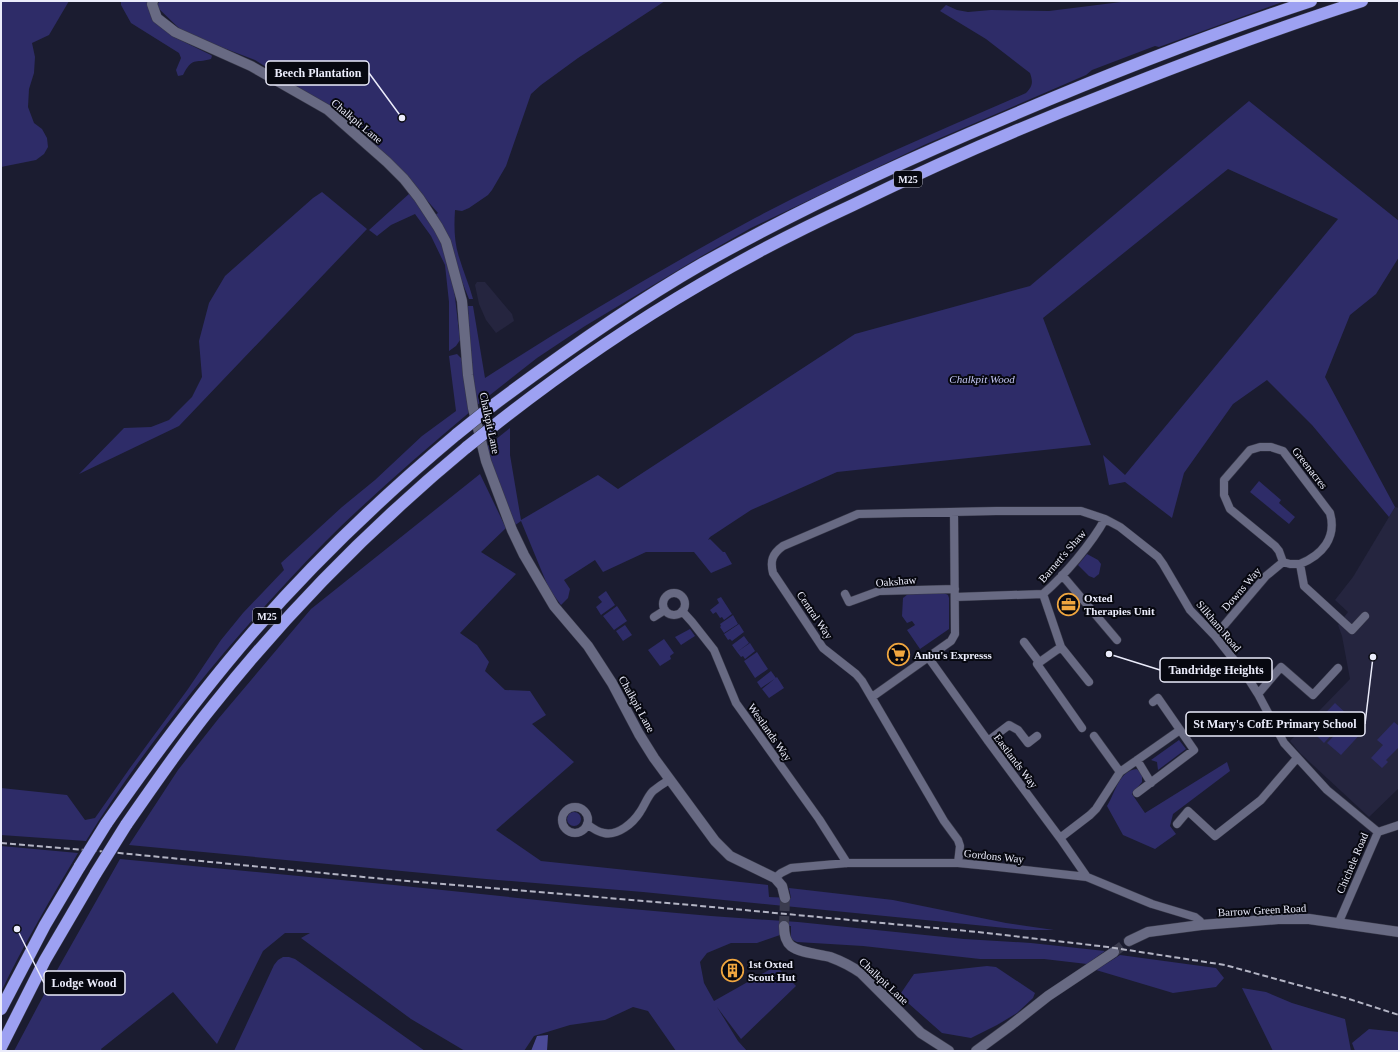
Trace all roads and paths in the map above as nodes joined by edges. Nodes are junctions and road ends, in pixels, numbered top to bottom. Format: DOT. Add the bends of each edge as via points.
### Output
graph roads {
  1 [pos="152,1"];
  2 [pos="1311,1"];
  3 [pos="1362,1"];
  4 [pos="954,512"];
  5 [pos="1105,519"];
  6 [pos="1283,562"];
  7 [pos="1300,564"];
  8 [pos="1062,575"];
  9 [pos="955,593"];
  10 [pos="845,594"];
  11 [pos="1044,594"];
  12 [pos="664,610"];
  13 [pos="682,611"];
  14 [pos="1365,616"];
  15 [pos="654,617"];
  16 [pos="1215,636"];
  17 [pos="1117,640"];
  18 [pos="1024,642"];
  19 [pos="1061,647"];
  20 [pos="928,657"];
  21 [pos="1039,662"];
  22 [pos="1338,668"];
  23 [pos="1089,682"];
  24 [pos="1258,694"];
  25 [pos="872,697"];
  26 [pos="1152,702"];
  27 [pos="1082,728"];
  28 [pos="1180,730"];
  29 [pos="1038,736"];
  30 [pos="1094,736"];
  31 [pos="988,741"];
  32 [pos="1297,758"];
  33 [pos="1136,760"];
  34 [pos="1120,772"];
  35 [pos="669,780"];
  36 [pos="1151,783"];
  37 [pos="1137,793"];
  38 [pos="587,824"];
  39 [pos="1177,824"];
  40 [pos="1399,825"];
  41 [pos="1378,832"];
  42 [pos="1060,838"];
  43 [pos="847,862"];
  44 [pos="958,863"];
  45 [pos="1087,877"];
  46 [pos="775,878"];
  47 [pos="786,898"];
  48 [pos="1338,924"];
  49 [pos="1201,925"];
  50 [pos="784,926"];
  51 [pos="1399,932"];
  52 [pos="1129,941"];
  53 [pos="1114,952"];
  54 [pos="1,1009"];
  55 [pos="1,1047"];
  56 [pos="949,1051"];
  57 [pos="976,1051"];
  1 -- 35 [label="street, Chalkpit Lane" via="157,18 175,32 251,66 328,110 404,179 430,215 446,242 462,301 473,408 486,461 512,530 554,606 596,658 639,734"];
  2 -- 54 [label="highway, M25, bridge" via="1194,42 1074,89 967,134 833,196 670,283 601,328 492,406 456,434 360,520 278,604 230,659 139,776 106,824 42,932"];
  3 -- 55 [label="highway, M25, bridge" via="1229,46 1058,113 950,159 830,215 732,266 650,314 576,363 491,428 385,519 332,570 210,708 166,766 96,873 44,960"];
  4 -- 5 [label="street, Silkham Road" via="1081,511"];
  4 -- 9 [label="street"];
  4 -- 25 [label="street, Central Way" via="858,514 783,546 776,551 772,559 773,573 823,648 856,674"];
  5 -- 8 [label="street, Barnett's Shaw"];
  5 -- 16 [label="street, Silkham Road" via="1120,527 1158,557 1190,610"];
  6 -- 7 [label="street"];
  6 -- 7 [label="street, Greenacres" via="1275,546 1230,509 1224,495 1224,480 1250,450 1260,447 1283,451 1330,513 1332,523 1329,540 1319,553"];
  6 -- 16 [label="street, Downs Way" via="1266,576"];
  7 -- 14 [label="street" via="1304,586 1352,630"];
  8 -- 11 [label="street, Barnett's Shaw"];
  8 -- 17 [label="street"];
  9 -- 10 [label="street, Oakshaw" via="879,591 849,602"];
  9 -- 11 [label="street, Barnett's Shaw"];
  9 -- 20 [label="street" via="956,634 951,641"];
  11 -- 19 [label="street"];
  12 -- 13 [label="street" via="675,615"];
  12 -- 13 [label="street" via="664,599 668,594 675,593 684,600"];
  12 -- 15 [label="street"];
  13 -- 43 [label="street, Westlands Way" via="714,650 736,703"];
  16 -- 24 [label="street, Silkham Road"];
  18 -- 21 [label="street"];
  19 -- 21 [label="street"];
  19 -- 23 [label="street"];
  20 -- 25 [label="street"];
  20 -- 31 [label="street, Eastlands Way"];
  21 -- 27 [label="street" via="1037,664"];
  22 -- 24 [label="street" via="1314,695 1281,667"];
  24 -- 32 [label="street, Silkham Road" via="1284,743"];
  25 -- 44 [label="street, Central Way" via="958,840"];
  26 -- 28 [label="street" via="1158,698"];
  28 -- 33 [label="street"];
  28 -- 36 [label="street" via="1194,750"];
  29 -- 31 [label="street" via="1028,743 1018,730 1009,725"];
  30 -- 34 [label="street"];
  31 -- 42 [label="street, Eastlands Way"];
  32 -- 39 [label="street" via="1261,800 1215,836 1188,811"];
  32 -- 41 [label="street, Silkham Road" via="1327,790"];
  33 -- 34 [label="street"];
  33 -- 36 [label="street"];
  34 -- 42 [label="street" via="1096,809"];
  35 -- 38 [label="street" via="653,791 632,822 620,830 604,833"];
  35 -- 46 [label="street, Chalkpit Lane" via="721,849"];
  36 -- 37 [label="street"];
  40 -- 41 [label="street, Chichele Road"];
  41 -- 48 [label="street, Chichele Road"];
  42 -- 45 [label="street, Eastlands Way"];
  43 -- 44 [label="street, Gordons Way"];
  43 -- 46 [label="street, Gordons Way" via="791,868"];
  44 -- 45 [label="street, Gordons Way"];
  45 -- 49 [label="street, Gordons Way" via="1152,904 1196,917"];
  46 -- 47 [label="street" via="782,886"];
  48 -- 49 [label="street, Barrow Green Road" via="1309,919 1278,919"];
  48 -- 51 [label="street, Barrow Green Road"];
  49 -- 52 [label="street, Barrow Green Road" via="1148,932"];
  50 -- 56 [label="street, Chalkpit Lane" via="785,937 790,945 849,965 861,973 921,1033"];
  53 -- 57 [label="street" via="1048,996"];
}
